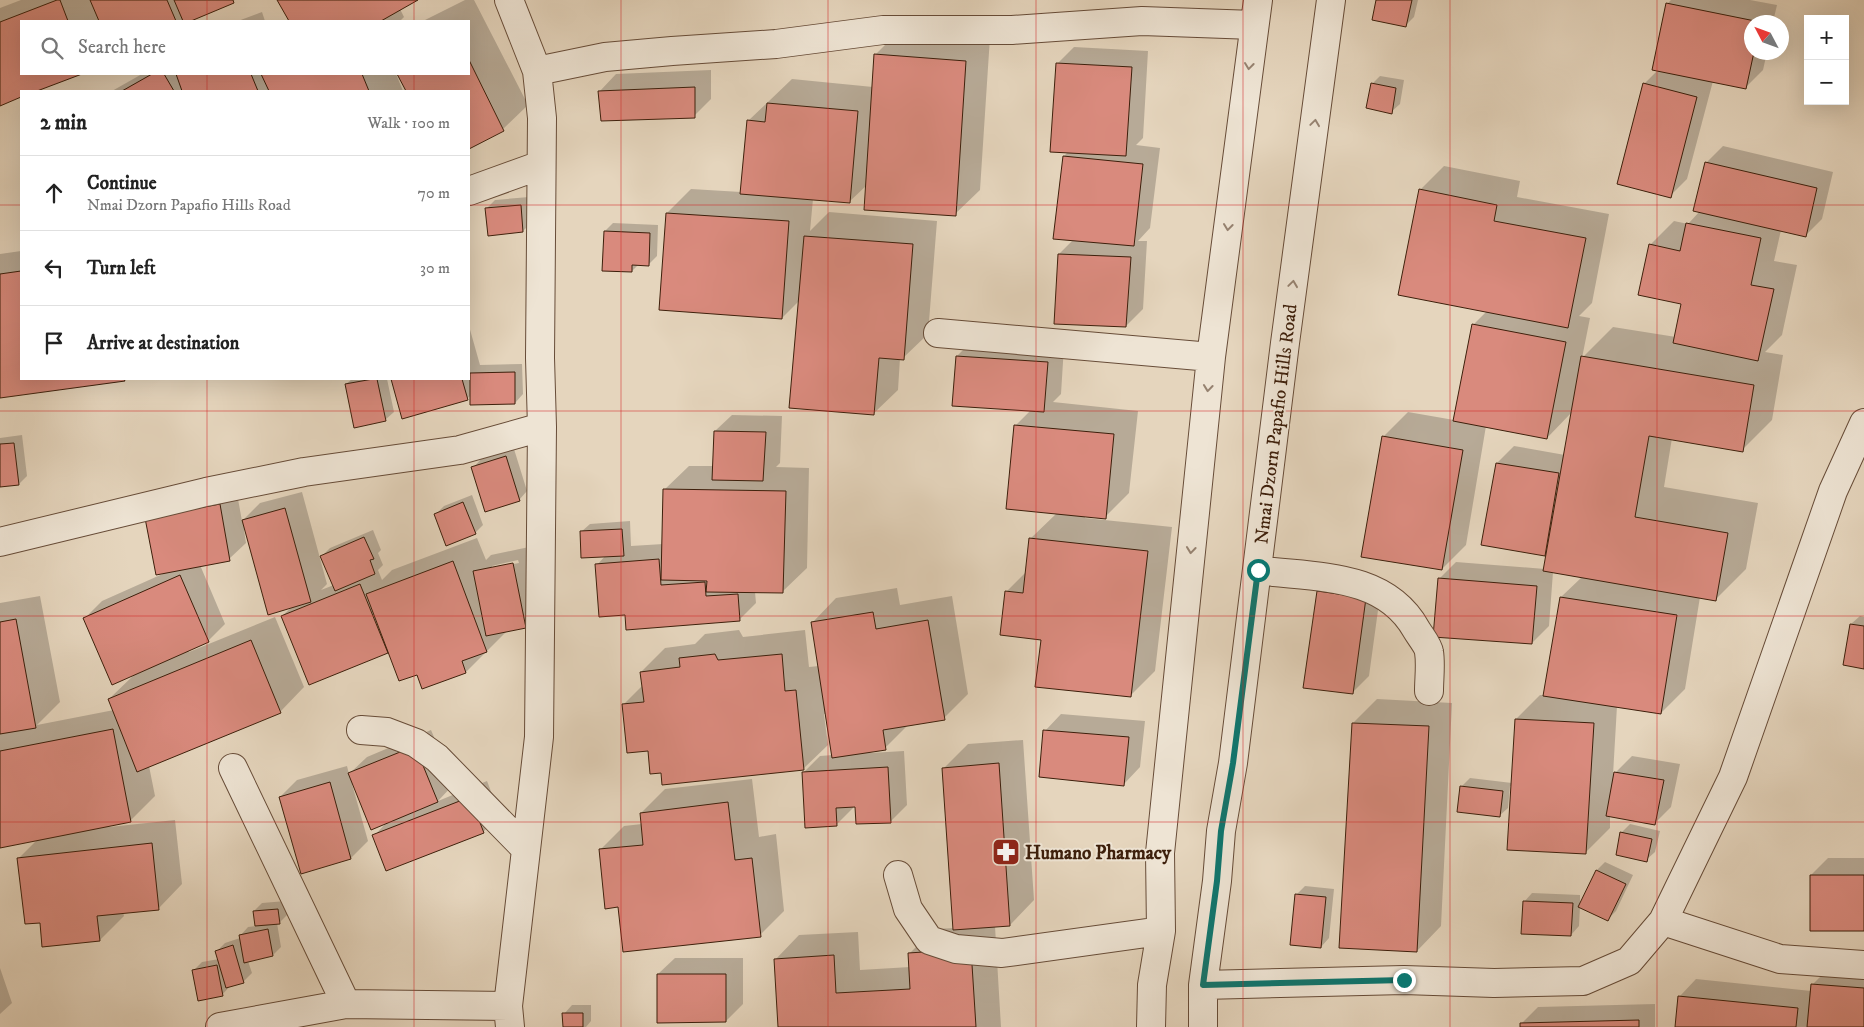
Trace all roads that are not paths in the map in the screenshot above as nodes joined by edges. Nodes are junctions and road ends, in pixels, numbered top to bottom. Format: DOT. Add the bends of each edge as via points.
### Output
graph roads {
  1 [pos="509,0"];
  2 [pos="1331,0"];
  3 [pos="1256,12"];
  4 [pos="537,71"];
  5 [pos="541,165"];
  6 [pos="470,191"];
  7 [pos="938,333"];
  8 [pos="1211,357"];
  9 [pos="1864,423"];
  10 [pos="542,427"];
  11 [pos="0,542"];
  12 [pos="1258,570"];
  13 [pos="1429,691"];
  14 [pos="361,730"];
  15 [pos="232,768"];
  16 [pos="525,848"];
  17 [pos="898,875"];
  18 [pos="1662,921"];
  19 [pos="1162,931"];
  20 [pos="1864,965"];
  21 [pos="1203,985"];
  22 [pos="346,1004"];
  23 [pos="509,1016"];
  24 [pos="220,1027"];
  25 [pos="1151,1027"];
  26 [pos="1204,1027"];
  1 -- 4 [label="street"];
  12 -- 2 [label="street, Nmai Dzorn Papafio Hills Road, one-way"];
  3 -- 4 [label="street" via="1012,30 883,30 776,44 605,57"];
  3 -- 8 [label="street, one-way"];
  4 -- 5 [label="street" via="542,118"];
  5 -- 6 [label="street"];
  5 -- 10 [label="street"];
  7 -- 8 [label="street"];
  8 -- 19 [label="street, one-way" via="1160,853"];
  9 -- 18 [label="street" via="1832,491 1733,777"];
  10 -- 11 [label="street" via="460,450 304,472 214,490"];
  10 -- 16 [label="street" via="539,738"];
  12 -- 13 [label="street" via="1335,578 1383,594 1410,617 1429,652"];
  12 -- 21 [label="street, Nmai Dzorn Papafio Hills Road"];
  14 -- 16 [label="street" via="387,732 416,743 438,758"];
  15 -- 22 [label="street"];
  16 -- 23 [label="street"];
  17 -- 19 [label="street" via="908,909 929,940 956,949 1002,953"];
  18 -- 20 [label="street" via="1780,959"];
  18 -- 21 [label="street" via="1629,961 1583,981 1404,980"];
  19 -- 25 [label="street" via="1152,985"];
  21 -- 26 [label="street, Nmai Dzorn Papafio Hills Road"];
  22 -- 23 [label="street"];
  22 -- 24 [label="street"];
}
